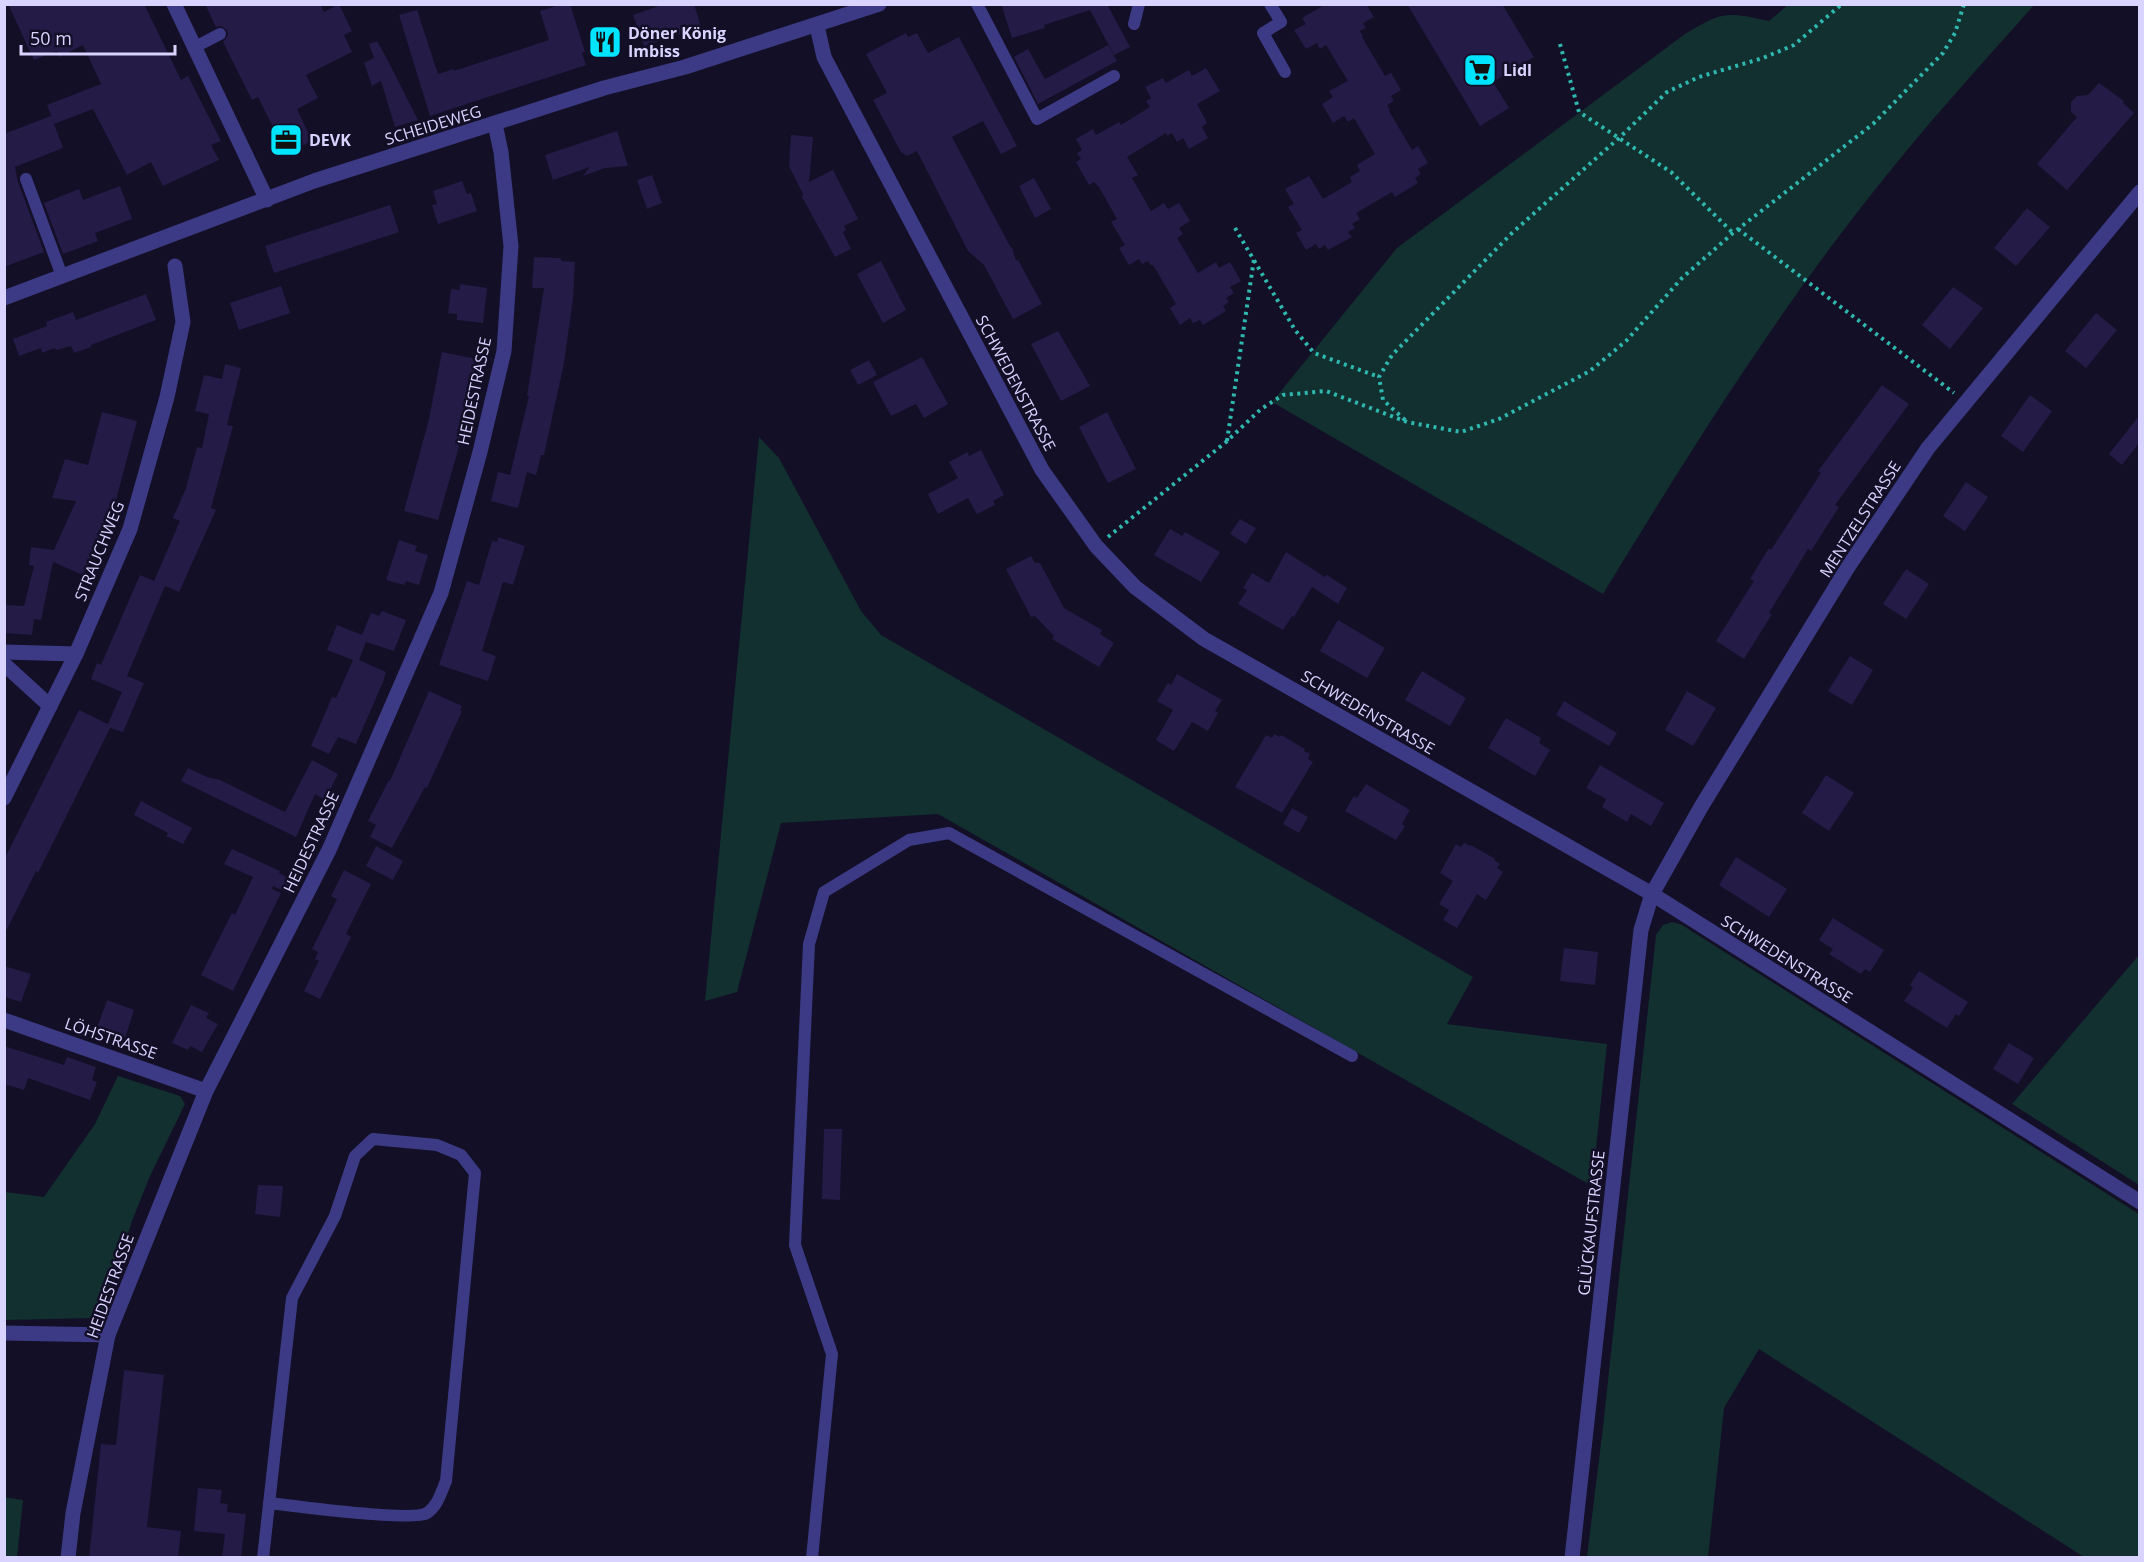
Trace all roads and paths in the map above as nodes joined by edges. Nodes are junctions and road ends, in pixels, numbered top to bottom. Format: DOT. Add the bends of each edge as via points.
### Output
graph roads {
  1 [pos="174,4"];
  2 [pos="879,4"];
  3 [pos="977,4"];
  4 [pos="1139,4"];
  5 [pos="1270,4"];
  6 [pos="1842,4"];
  7 [pos="1964,4"];
  8 [pos="1134,24"];
  9 [pos="817,26"];
  10 [pos="220,34"];
  11 [pos="1560,44"];
  12 [pos="195,47"];
  13 [pos="1285,72"];
  14 [pos="1114,76"];
  15 [pos="495,124"];
  16 [pos="1619,138"];
  17 [pos="26,179"];
  18 [pos="2139,192"];
  19 [pos="267,200"];
  20 [pos="1235,228"];
  21 [pos="1738,229"];
  22 [pos="1733,233"];
  23 [pos="1254,258"];
  24 [pos="175,266"];
  25 [pos="62,276"];
  26 [pos="4,298"];
  27 [pos="1379,377"];
  28 [pos="1966,402"];
  29 [pos="1407,422"];
  30 [pos="1226,442"];
  31 [pos="1096,546"];
  32 [pos="4,652"];
  33 [pos="76,654"];
  34 [pos="4,664"];
  35 [pos="50,706"];
  36 [pos="4,798"];
  37 [pos="1652,894"];
  38 [pos="4,1020"];
  39 [pos="1352,1056"];
  40 [pos="206,1091"];
  41 [pos="2139,1202"];
  42 [pos="4,1332"];
  43 [pos="108,1335"];
  44 [pos="269,1503"];
  45 [pos="68,1557"];
  46 [pos="262,1557"];
  47 [pos="812,1557"];
  48 [pos="1572,1557"];
  1 -- 12 [label="street"];
  2 -- 9 [label="street, SCHEIDEWEG"];
  3 -- 14 [label="lane" via="1037,119"];
  4 -- 8 [label="lane"];
  5 -- 13 [label="lane" via="1281,22 1263,33"];
  6 -- 16 [label="path" via="1794,45 1667,92"];
  7 -- 21 [label="path" via="1955,33 1943,53 1873,123"];
  9 -- 15 [label="street, SCHEIDEWEG"];
  9 -- 31 [label="street, SCHWEDENSTRASSE" via="824,57 1042,470"];
  10 -- 12 [label="lane"];
  11 -- 16 [label="path" via="1579,112"];
  12 -- 19 [label="street"];
  15 -- 19 [label="street, SCHEIDEWEG" via="314,181"];
  15 -- 40 [label="street, HEIDESTRASSE" via="511,246 504,351 441,593 329,850"];
  16 -- 22 [label="path" via="1671,172"];
  16 -- 27 [label="path" via="1448,296 1392,355"];
  17 -- 25 [label="lane"];
  18 -- 28 [label="street, MENTZELSTRASSE"];
  19 -- 25 [label="street, SCHEIDEWEG"];
  20 -- 23 [label="path"];
  21 -- 22 [label="path"];
  21 -- 28 [label="path"];
  22 -- 29 [label="path" via="1682,278 1626,341 1590,371 1499,419 1461,432"];
  23 -- 27 [label="path" via="1295,330 1314,352"];
  23 -- 30 [label="path"];
  24 -- 33 [label="street, STRAUCHWEG" via="183,322 167,397 130,529"];
  25 -- 26 [label="street, SCHEIDEWEG"];
  27 -- 29 [label="path" via="1383,400"];
  28 -- 37 [label="street, MENTZELSTRASSE" via="1928,448 1848,567"];
  29 -- 30 [label="path" via="1326,391 1283,395 1261,409"];
  30 -- 31 [label="path"];
  31 -- 37 [label="street, SCHWEDENSTRASSE" via="1135,587 1204,639"];
  32 -- 33 [label="street"];
  33 -- 35 [label="street, STRAUCHWEG"];
  34 -- 35 [label="street"];
  35 -- 36 [label="street, STRAUCHWEG"];
  37 -- 41 [label="street, SCHWEDENSTRASSE"];
  37 -- 48 [label="street, GLÜCKAUFSTRASSE" via="1641,930"];
  38 -- 40 [label="street, LÖHSTRASSE"];
  39 -- 47 [label="lane" via="949,833 909,840 824,892 808,944 795,1245 832,1354"];
  40 -- 43 [label="street, HEIDESTRASSE"];
  42 -- 43 [label="street"];
  43 -- 45 [label="street, HEIDESTRASSE"];
  44 -- 44 [label="lane" via="292,1298 334,1216 355,1156 373,1139 437,1145 461,1155 475,1173 446,1481 436,1503 426,1514 398,1516"];
  44 -- 46 [label="lane"];
}
